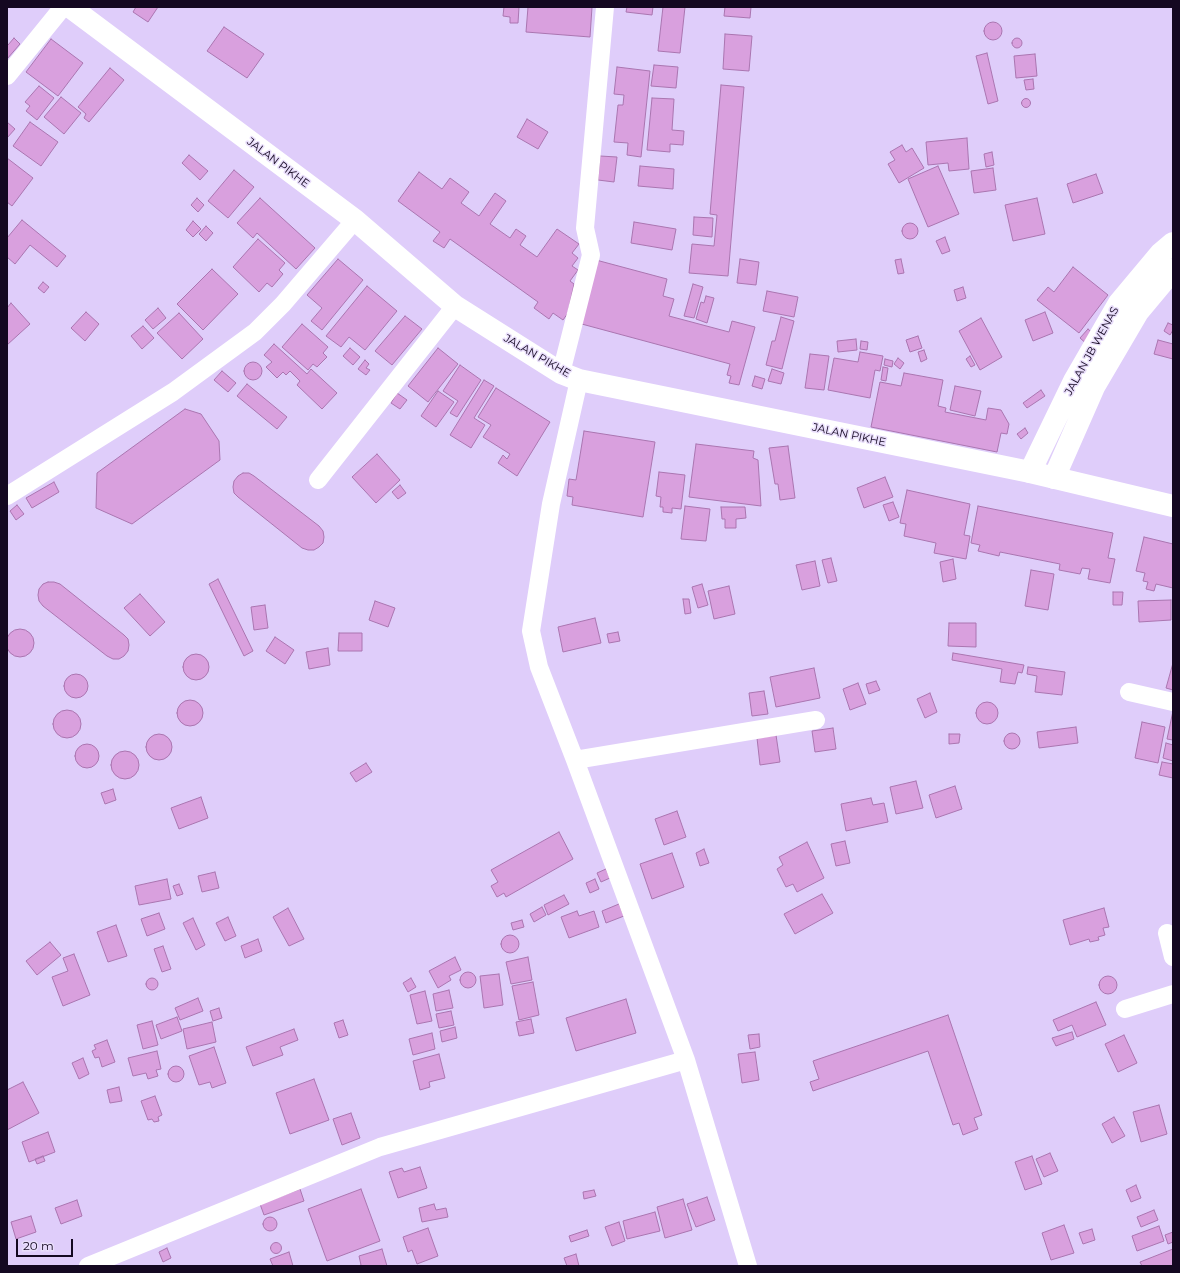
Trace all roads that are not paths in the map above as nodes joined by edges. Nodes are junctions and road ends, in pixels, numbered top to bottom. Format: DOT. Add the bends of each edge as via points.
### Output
graph roads {
  1 [pos="63,7"];
  2 [pos="70,7"];
  3 [pos="605,7"];
  4 [pos="7,76"];
  5 [pos="355,220"];
  6 [pos="1173,243"];
  7 [pos="1173,270"];
  8 [pos="454,306"];
  9 [pos="570,376"];
  10 [pos="1030,472"];
  11 [pos="1054,478"];
  12 [pos="318,480"];
  13 [pos="7,496"];
  14 [pos="1173,506"];
  15 [pos="1129,692"];
  16 [pos="1173,702"];
  17 [pos="816,720"];
  18 [pos="575,760"];
  19 [pos="1167,934"];
  20 [pos="1173,957"];
  21 [pos="1173,994"];
  22 [pos="1125,1009"];
  23 [pos="686,1060"];
  24 [pos="88,1266"];
  25 [pos="748,1266"];
  1 -- 4 [label="street"];
  2 -- 5 [label="main road, JALAN PIKHE"];
  3 -- 9 [label="street" via="585,228 591,255"];
  5 -- 8 [label="main road, JALAN PIKHE"];
  5 -- 13 [label="street" via="283,304 255,332 167,396"];
  6 -- 10 [label="main road, JALAN JB WENAS" via="1160,254 1119,302 1074,381"];
  7 -- 11 [label="main road, JALAN JB WENAS" via="1138,312 1094,387"];
  8 -- 9 [label="main road, JALAN PIKHE"];
  8 -- 12 [label="street"];
  9 -- 10 [label="main road, JALAN PIKHE"];
  9 -- 18 [label="street" via="531,631 539,667"];
  10 -- 11 [label="main road, JALAN PIKHE"];
  11 -- 14 [label="main road, JALAN PIKHE"];
  15 -- 16 [label="street"];
  17 -- 18 [label="street"];
  18 -- 23 [label="street"];
  19 -- 20 [label="street"];
  21 -- 22 [label="street"];
  23 -- 24 [label="street" via="380,1147"];
  23 -- 25 [label="street"];
}
